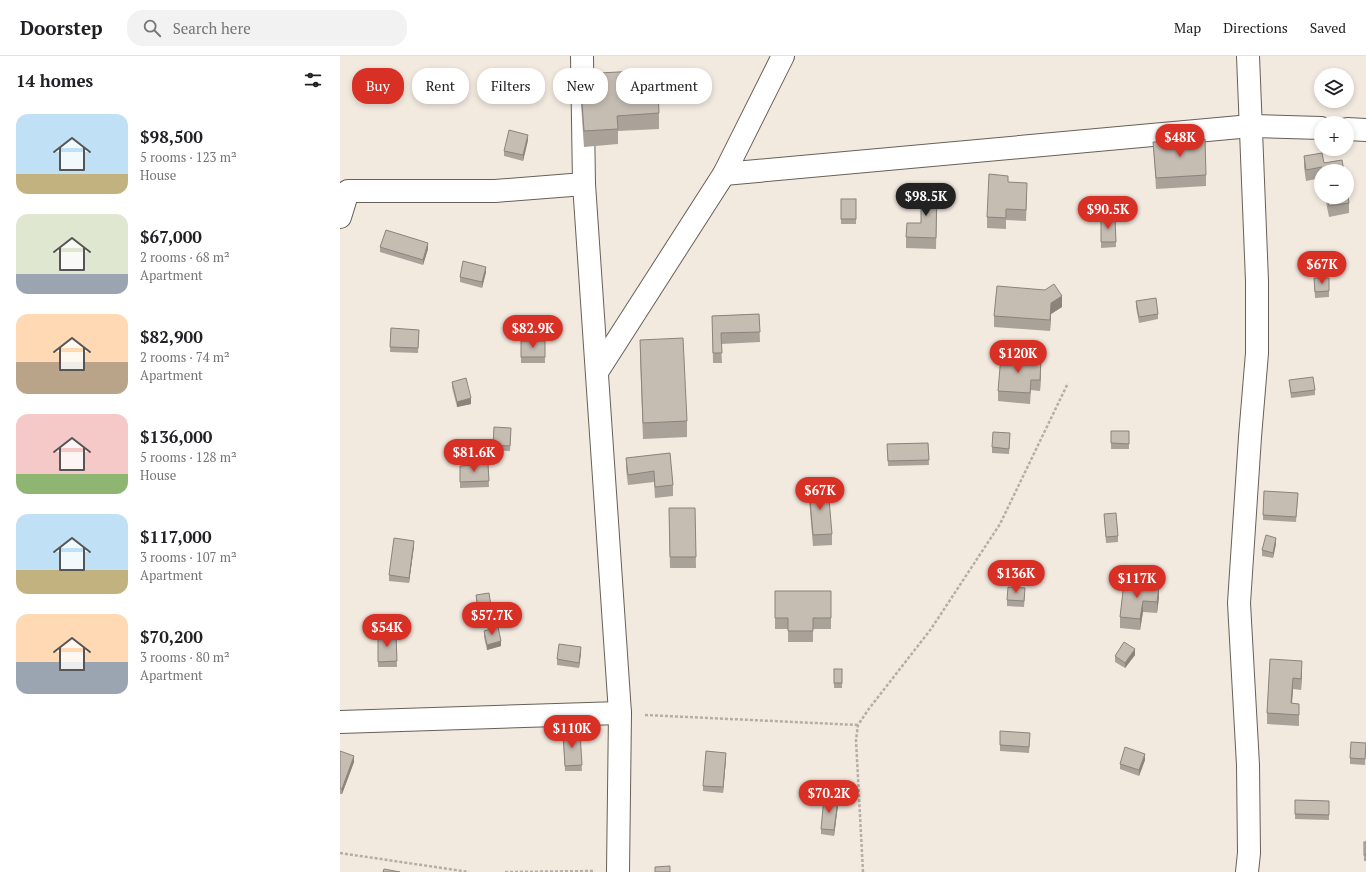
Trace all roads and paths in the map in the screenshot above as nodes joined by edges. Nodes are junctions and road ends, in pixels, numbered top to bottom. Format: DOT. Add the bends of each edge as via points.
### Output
graph roads {
  1 [pos="582,56"];
  2 [pos="783,56"];
  3 [pos="1248,56"];
  4 [pos="1251,126"];
  5 [pos="1314,128"];
  6 [pos="1354,129"];
  7 [pos="1366,130"];
  8 [pos="724,174"];
  9 [pos="584,184"];
  10 [pos="340,217"];
  11 [pos="597,372"];
  12 [pos="1068,384"];
  13 [pos="620,713"];
  14 [pos="340,722"];
  15 [pos="858,725"];
  16 [pos="340,853"];
  17 [pos="469,872"];
  18 [pos="505,872"];
  19 [pos="618,872"];
  20 [pos="863,872"];
  21 [pos="1247,872"];
  1 -- 9 [label="street"];
  2 -- 8 [label="street"];
  3 -- 4 [label="street"];
  4 -- 5 [label="street"];
  4 -- 8 [label="street"];
  4 -- 21 [label="street" via="1257,353 1239,603 1248,765"];
  6 -- 7 [label="street"];
  8 -- 11 [label="street"];
  9 -- 10 [label="street" via="495,191 348,191"];
  9 -- 11 [label="street"];
  11 -- 13 [label="street"];
  12 -- 15 [label="path" via="1000,524 931,629"];
  13 -- 14 [label="street"];
  13 -- 15 [label="path"];
  13 -- 19 [label="street"];
  15 -- 20 [label="path" via="856,740"];
  16 -- 17 [label="path"];
  18 -- 19 [label="path"];
}
